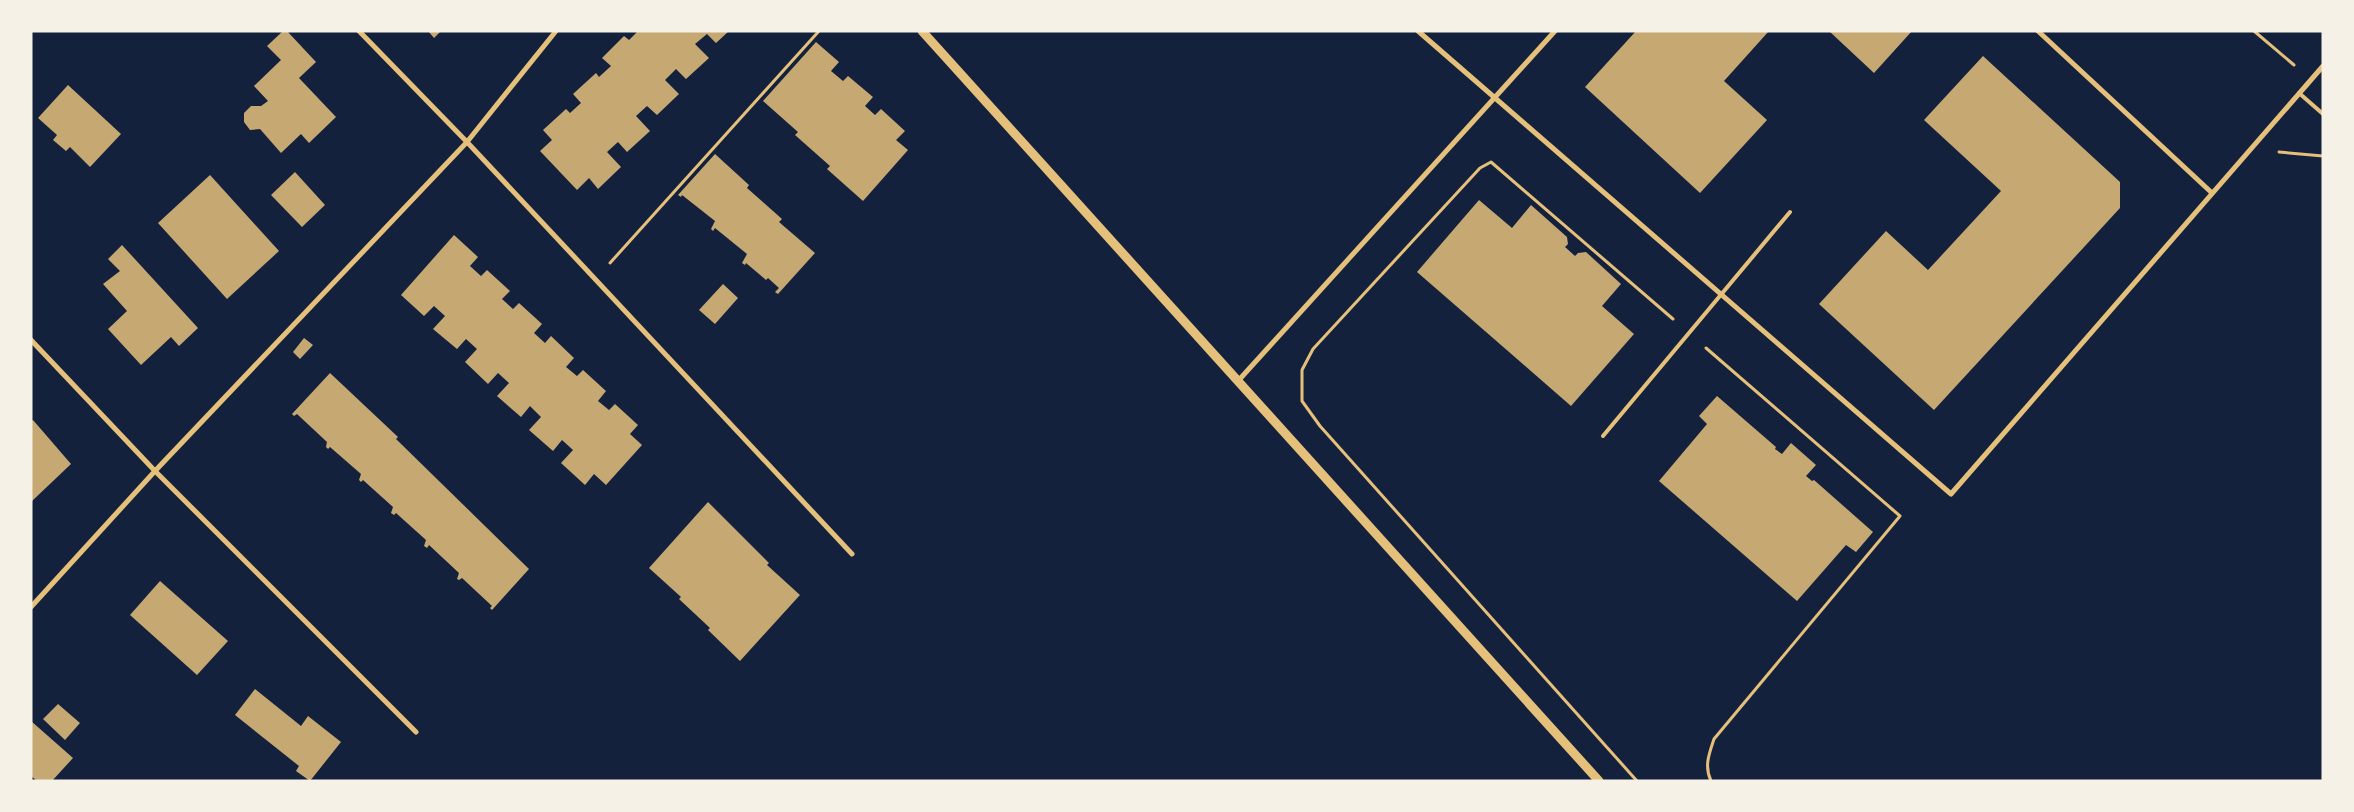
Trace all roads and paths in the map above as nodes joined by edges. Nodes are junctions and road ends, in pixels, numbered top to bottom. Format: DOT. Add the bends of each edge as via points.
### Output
graph roads {
  1 [pos="359,31"];
  2 [pos="556,31"];
  3 [pos="819,31"];
  4 [pos="922,31"];
  5 [pos="1418,31"];
  6 [pos="1555,31"];
  7 [pos="2038,31"];
  8 [pos="2254,31"];
  9 [pos="2323,66"];
  10 [pos="2311,79"];
  11 [pos="2298,94"];
  12 [pos="1495,99"];
  13 [pos="2323,114"];
  14 [pos="467,142"];
  15 [pos="2250,150"];
  16 [pos="2323,156"];
  17 [pos="2212,193"];
  18 [pos="1790,212"];
  19 [pos="595,280"];
  20 [pos="1720,295"];
  21 [pos="1677,323"];
  22 [pos="31,340"];
  23 [pos="1699,342"];
  24 [pos="1238,381"];
  25 [pos="1603,436"];
  26 [pos="155,470"];
  27 [pos="852,554"];
  28 [pos="31,607"];
  29 [pos="416,732"];
  30 [pos="1599,781"];
  31 [pos="1637,781"];
  32 [pos="1711,781"];
  1 -- 14 [label="street"];
  2 -- 14 [label="street"];
  3 -- 19 [label="path"];
  4 -- 24 [label="street"];
  5 -- 12 [label="street"];
  6 -- 12 [label="street"];
  7 -- 17 [label="street"];
  8 -- 10 [label="path"];
  9 -- 10 [label="street"];
  10 -- 11 [label="street"];
  11 -- 13 [label="lane"];
  11 -- 15 [label="street"];
  12 -- 20 [label="street"];
  12 -- 24 [label="street"];
  14 -- 19 [label="street"];
  14 -- 26 [label="street"];
  15 -- 16 [label="path"];
  15 -- 17 [label="street"];
  17 -- 20 [label="street" via="1951,494"];
  18 -- 20 [label="lane"];
  19 -- 27 [label="street"];
  20 -- 25 [label="lane"];
  21 -- 31 [label="path" via="1491,162 1480,168 1313,349 1302,370 1302,401 1320,426"];
  22 -- 26 [label="street"];
  23 -- 32 [label="path" via="1900,516 1714,739 1707,758"];
  24 -- 30 [label="street"];
  26 -- 28 [label="street"];
  26 -- 29 [label="street"];
}
